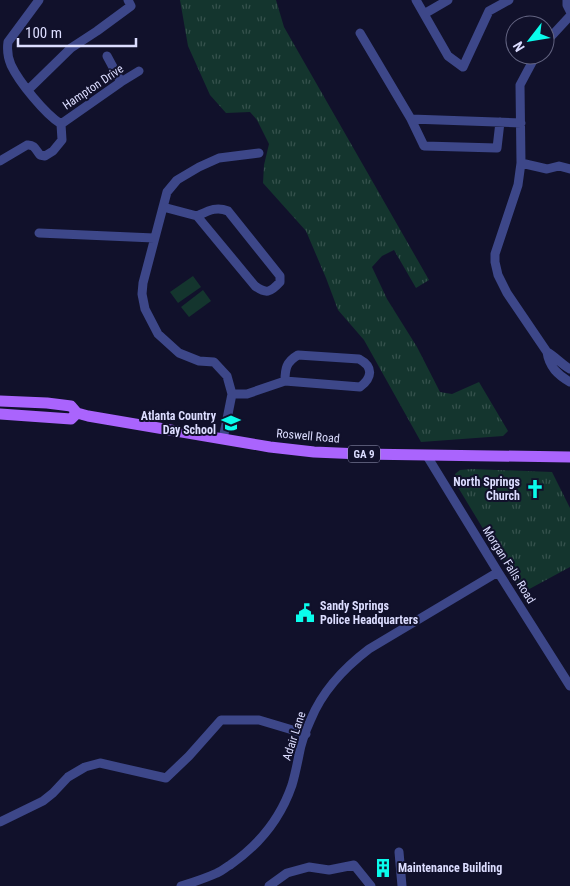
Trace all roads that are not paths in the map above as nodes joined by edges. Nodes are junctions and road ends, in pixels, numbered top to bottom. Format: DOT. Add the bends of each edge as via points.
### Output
graph roads {
  1 [pos="39,0"];
  2 [pos="128,0"];
  3 [pos="416,0"];
  4 [pos="448,0"];
  5 [pos="509,0"];
  6 [pos="568,0"];
  7 [pos="570,11"];
  8 [pos="424,14"];
  9 [pos="570,16"];
  10 [pos="555,32"];
  11 [pos="360,33"];
  12 [pos="107,56"];
  13 [pos="531,65"];
  14 [pos="138,71"];
  15 [pos="120,82"];
  16 [pos="28,90"];
  17 [pos="411,119"];
  18 [pos="500,122"];
  19 [pos="521,123"];
  20 [pos="62,124"];
  21 [pos="259,153"];
  22 [pos="0,161"];
  23 [pos="521,163"];
  24 [pos="570,169"];
  25 [pos="163,207"];
  26 [pos="197,216"];
  27 [pos="39,233"];
  28 [pos="154,238"];
  29 [pos="547,352"];
  30 [pos="570,369"];
  31 [pos="285,381"];
  32 [pos="570,382"];
  33 [pos="232,394"];
  34 [pos="0,401"];
  35 [pos="77,413"];
  36 [pos="0,414"];
  37 [pos="223,439"];
  38 [pos="427,456"];
  39 [pos="570,457"];
  40 [pos="498,572"];
  41 [pos="570,686"];
  42 [pos="306,734"];
  43 [pos="0,822"];
  44 [pos="399,852"];
  45 [pos="205,878"];
  46 [pos="192,884"];
  47 [pos="182,886"];
  48 [pos="210,886"];
  49 [pos="269,886"];
  50 [pos="371,886"];
  51 [pos="402,886"];
  1 -- 16 [label="street, Hampton Drive" via="8,42 11,65"];
  2 -- 16 [label="street" via="131,6 71,48"];
  3 -- 8 [label="street"];
  4 -- 8 [label="street"];
  5 -- 8 [label="street" via="489,11 463,67 448,56"];
  6 -- 7 [label="street"];
  9 -- 10 [label="street"];
  11 -- 17 [label="street"];
  12 -- 15 [label="street"];
  13 -- 19 [label="street" via="520,85"];
  14 -- 15 [label="street, Hampton Drive"];
  15 -- 20 [label="street, Hampton Drive"];
  16 -- 20 [label="street, Hampton Drive"];
  17 -- 18 [label="street"];
  17 -- 18 [label="street" via="424,146 497,148"];
  18 -- 19 [label="street"];
  19 -- 23 [label="street"];
  20 -- 22 [label="street, Hampton Drive" via="62,140 45,156 27,145"];
  21 -- 25 [label="street" via="219,158 199,167 177,180 167,192"];
  23 -- 24 [label="street" via="548,169 559,166"];
  23 -- 29 [label="street" via="518,185 495,254 498,275 507,292"];
  25 -- 26 [label="street"];
  25 -- 28 [label="street"];
  26 -- 26 [label="street" via="255,286 268,292 275,288 280,276 228,211 217,208"];
  27 -- 28 [label="street"];
  28 -- 33 [label="street" via="142,294 145,309 158,334 179,353 199,361 214,362 227,376"];
  29 -- 30 [label="street"];
  29 -- 32 [label="street" via="555,371"];
  31 -- 31 [label="street" via="360,387 370,373 367,365 359,359 298,355 285,369"];
  31 -- 33 [label="street" via="247,394"];
  33 -- 37 [label="street"];
  34 -- 35 [label="main road, Roswell Road / GA 9" via="71,406"];
  35 -- 36 [label="main road, Roswell Road / GA 9" via="71,419"];
  35 -- 37 [label="main road, Roswell Road / GA 9"];
  37 -- 38 [label="main road, Roswell Road / GA 9" via="314,452"];
  38 -- 39 [label="main road, Roswell Road / GA 9"];
  38 -- 40 [label="street, Morgan Falls Road"];
  40 -- 41 [label="street, Morgan Falls Road"];
  40 -- 42 [label="street, Adair Lane" via="354,661 323,695"];
  42 -- 43 [label="street" via="259,720 221,720 166,778 100,763 68,777 43,801"];
  42 -- 45 [label="street, Adair Lane" via="292,784 272,824 238,859"];
  44 -- 51 [label="street"];
  45 -- 46 [label="street, Adair Lane"];
  45 -- 48 [label="street"];
  46 -- 47 [label="street, Adair Lane"];
  49 -- 50 [label="street" via="287,873 309,867 329,870 354,865"];
}
